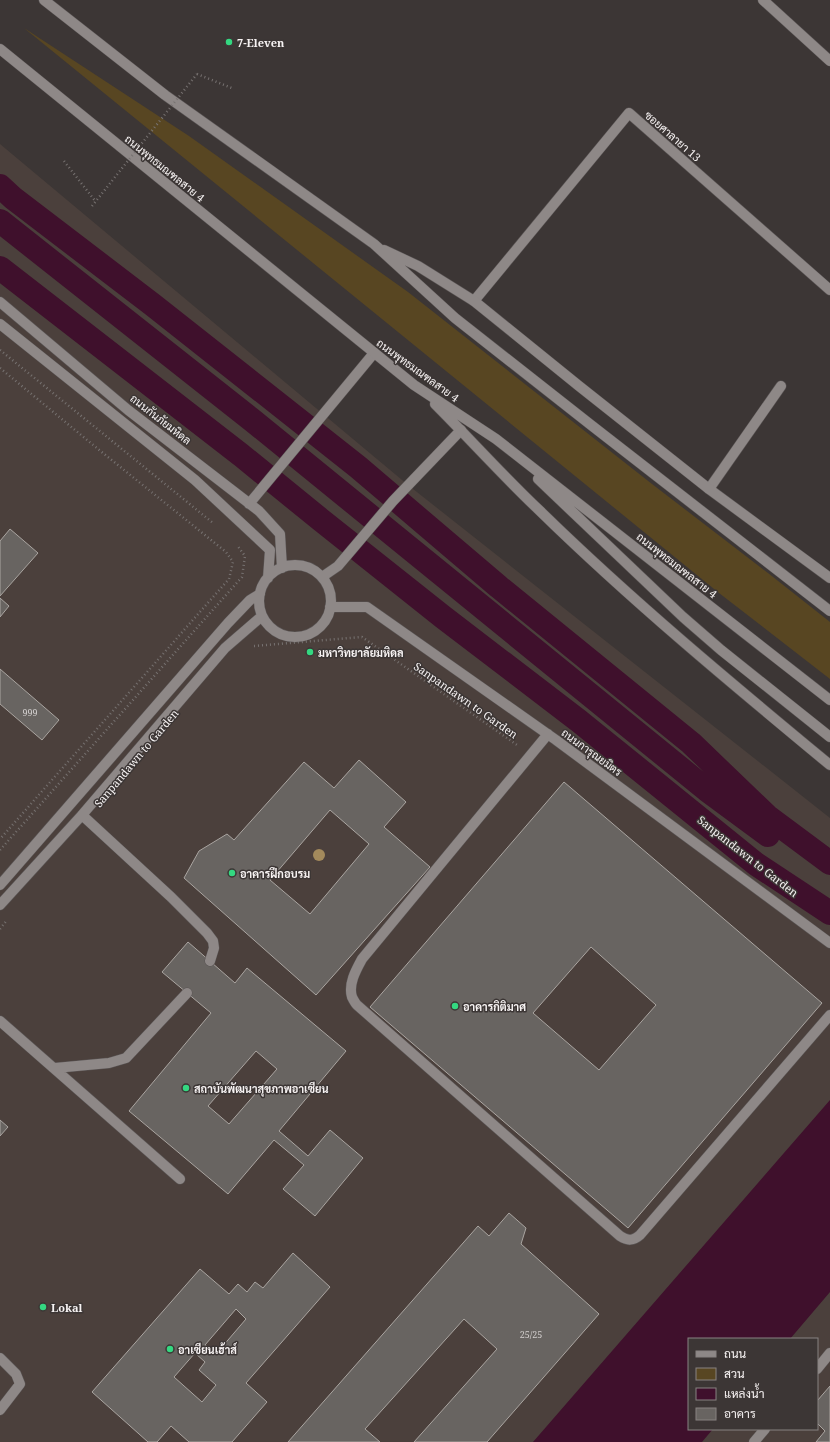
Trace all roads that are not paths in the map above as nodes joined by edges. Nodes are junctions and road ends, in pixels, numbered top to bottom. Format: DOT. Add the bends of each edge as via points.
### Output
graph roads {
  1 [pos="44,0"];
  2 [pos="763,0"];
  3 [pos="0,49"];
  4 [pos="830,61"];
  5 [pos="374,244"];
  6 [pos="830,290"];
  7 [pos="474,301"];
  8 [pos="0,302"];
  9 [pos="0,324"];
  10 [pos="374,353"];
  11 [pos="414,385"];
  12 [pos="781,386"];
  13 [pos="462,430"];
  14 [pos="496,439"];
  15 [pos="709,489"];
  16 [pos="249,504"];
  17 [pos="282,568"];
  18 [pos="322,577"];
  19 [pos="268,578"];
  20 [pos="830,578"];
  21 [pos="260,594"];
  22 [pos="330,607"];
  23 [pos="830,610"];
  24 [pos="262,616"];
  25 [pos="830,700"];
  26 [pos="548,734"];
  27 [pos="830,738"];
  28 [pos="830,765"];
  29 [pos="82,815"];
  30 [pos="0,884"];
  31 [pos="11,892"];
  32 [pos="0,905"];
  33 [pos="830,943"];
  34 [pos="210,961"];
  35 [pos="187,993"];
  36 [pos="830,1015"];
  37 [pos="0,1021"];
  38 [pos="55,1068"];
  39 [pos="180,1179"];
  40 [pos="830,1354"];
  41 [pos="0,1358"];
  42 [pos="818,1368"];
  43 [pos="1,1405"];
  44 [pos="764,1430"];
  45 [pos="754,1442"];
  1 -- 5 [label="main road" via="165,95"];
  2 -- 4 [label="main road"];
  3 -- 10 [label="main road, ถนนพุทธมณฑลสาย 4"];
  5 -- 7 [label="main road" via="418,266"];
  5 -- 23 [label="main road" via="455,318"];
  6 -- 7 [label="main road, ซอยศาลายา 13" via="629,113"];
  7 -- 15 [label="main road"];
  8 -- 16 [label="main road, ถนนกันภัยมหิดล" via="128,410"];
  9 -- 19 [label="main road" via="195,480 270,550"];
  10 -- 11 [label="main road, ถนนพุทธมณฑลสาย 4"];
  10 -- 16 [label="main road"];
  11 -- 13 [label="main road"];
  11 -- 14 [label="main road, ถนนพุทธมณฑลสาย 4"];
  12 -- 15 [label="main road"];
  13 -- 18 [label="main road" via="393,501 350,554"];
  13 -- 28 [label="main road" via="538,509 618,585"];
  14 -- 25 [label="main road, ถนนพุทธมณฑลสาย 4"];
  14 -- 27 [label="main road" via="683,617"];
  15 -- 20 [label="main road"];
  16 -- 17 [label="main road, ถนนกันภัยมหิดล" via="280,534"];
  17 -- 18 [label="main road" via="307,567"];
  17 -- 19 [label="main road"];
  18 -- 22 [label="main road" via="330,594"];
  19 -- 21 [label="main road"];
  21 -- 24 [label="main road"];
  21 -- 30 [label="main road" via="250,600 228,623"];
  22 -- 24 [label="main road" via="327,618 320,627 310,634 299,637 277,632"];
  22 -- 26 [label="main road, ถนนการุณยมิตร" via="367,607"];
  24 -- 29 [label="main road" via="225,648"];
  26 -- 33 [label="main road, ถนนการุณยมิตร"];
  26 -- 36 [label="main road" via="362,959 352,986 352,997 357,1005 620,1236 630,1240 634,1240 640,1234"];
  29 -- 31 [label="main road"];
  29 -- 34 [label="main road" via="207,933 213,941 214,948"];
  30 -- 31 [label="main road"];
  31 -- 32 [label="main road"];
  35 -- 38 [label="main road" via="126,1058 109,1063"];
  37 -- 38 [label="main road"];
  38 -- 39 [label="main road"];
  40 -- 42 [label="main road"];
  41 -- 43 [label="main road" via="16,1374 20,1384"];
  44 -- 45 [label="main road"];
}
